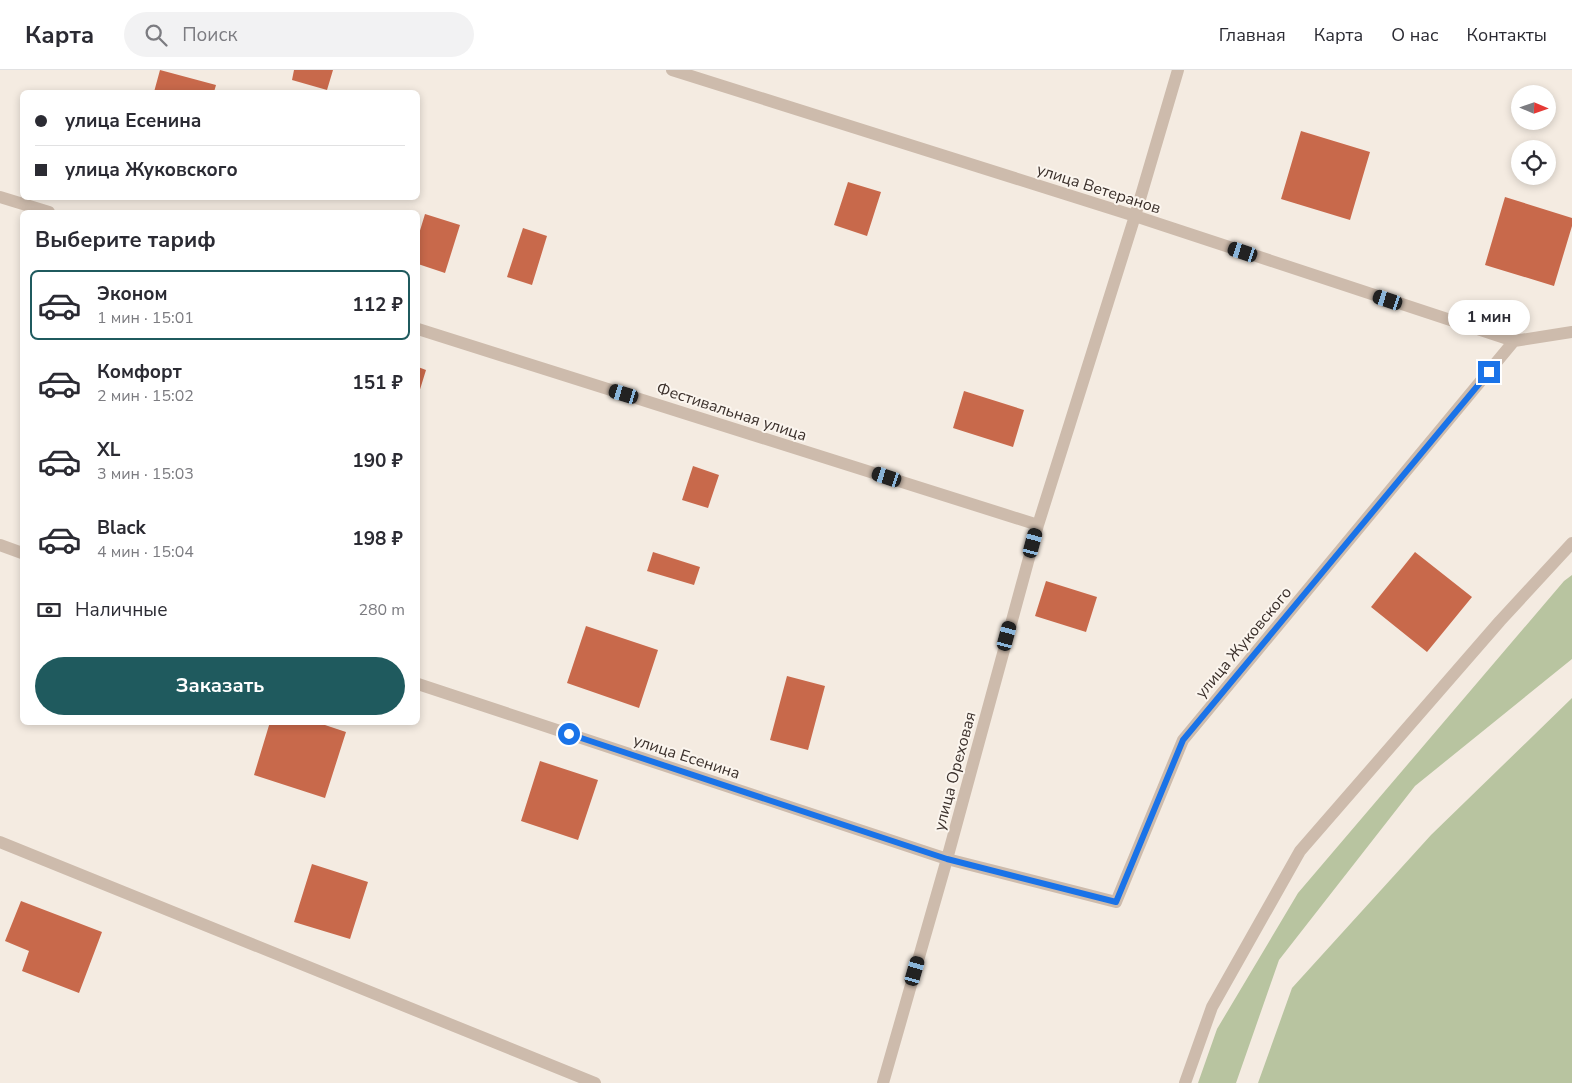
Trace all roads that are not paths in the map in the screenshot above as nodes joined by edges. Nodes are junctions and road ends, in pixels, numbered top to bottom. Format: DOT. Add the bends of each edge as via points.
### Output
graph roads {
  1 [pos="672,70"];
  2 [pos="1178,70"];
  3 [pos="0,197"];
  4 [pos="42,210"];
  5 [pos="1135,216"];
  6 [pos="420,330"];
  7 [pos="1572,332"];
  8 [pos="1514,342"];
  9 [pos="1038,524"];
  10 [pos="1572,542"];
  11 [pos="0,545"];
  12 [pos="20,552"];
  13 [pos="420,685"];
  14 [pos="0,842"];
  15 [pos="947,859"];
  16 [pos="595,1083"];
  17 [pos="883,1083"];
  18 [pos="1185,1083"];
  1 -- 5 [label="street, улица Ветеранов"];
  2 -- 5 [label="street, улица Ореховая"];
  3 -- 4 [label="street"];
  5 -- 8 [label="street, улица Ветеранов"];
  5 -- 9 [label="street, улица Ореховая"];
  6 -- 9 [label="street, Фестивальная улица"];
  7 -- 8 [label="street"];
  8 -- 15 [label="street, улица Жуковского" via="1183,740 1116,902"];
  9 -- 15 [label="street, улица Ореховая"];
  10 -- 18 [label="street" via="1300,852 1212,1007"];
  11 -- 12 [label="street"];
  13 -- 15 [label="street, улица Есенина"];
  14 -- 16 [label="street"];
  15 -- 17 [label="street, улица Ореховая"];
}
